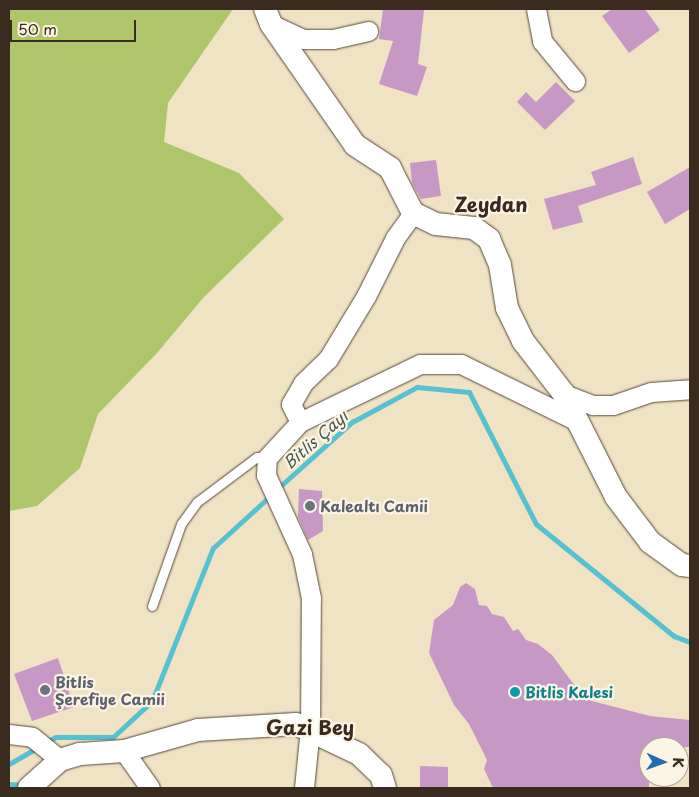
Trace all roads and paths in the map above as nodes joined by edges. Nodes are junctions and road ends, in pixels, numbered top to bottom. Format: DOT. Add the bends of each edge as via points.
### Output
graph roads {
  1 [pos="536,9"];
  2 [pos="268,16"];
  3 [pos="368,31"];
  4 [pos="575,81"];
  5 [pos="413,213"];
  6 [pos="690,389"];
  7 [pos="564,394"];
  8 [pos="300,422"];
  9 [pos="579,422"];
  10 [pos="266,466"];
  11 [pos="690,566"];
  12 [pos="152,606"];
  13 [pos="310,728"];
  14 [pos="9,734"];
  15 [pos="124,752"];
  16 [pos="56,757"];
  17 [pos="36,782"];
  18 [pos="150,788"];
  19 [pos="304,788"];
  20 [pos="386,788"];
  1 -- 4 [label="street" via="542,41"];
  2 -- 3 [label="street" via="302,39 333,39"];
  2 -- 5 [label="street" via="356,145 390,168"];
  5 -- 7 [label="street" via="436,224 474,228 489,240 500,264 507,308 523,341"];
  5 -- 8 [label="street" via="394,238 366,296 328,359 303,383 291,404"];
  6 -- 7 [label="street" via="650,392 613,405 593,405"];
  7 -- 9 [label="street"];
  8 -- 9 [label="street" via="420,364 461,364"];
  8 -- 10 [label="street"];
  9 -- 11 [label="street" via="616,497 650,542 682,565"];
  10 -- 12 [label="lane" via="257,457 197,502 180,524"];
  10 -- 13 [label="street" via="302,554 311,598"];
  13 -- 15 [label="street" via="296,724 198,730"];
  13 -- 19 [label="street"];
  13 -- 20 [label="street" via="359,754 381,775"];
  14 -- 16 [label="street" via="32,737"];
  15 -- 16 [label="street"];
  15 -- 18 [label="street"];
  16 -- 17 [label="street"];
}
